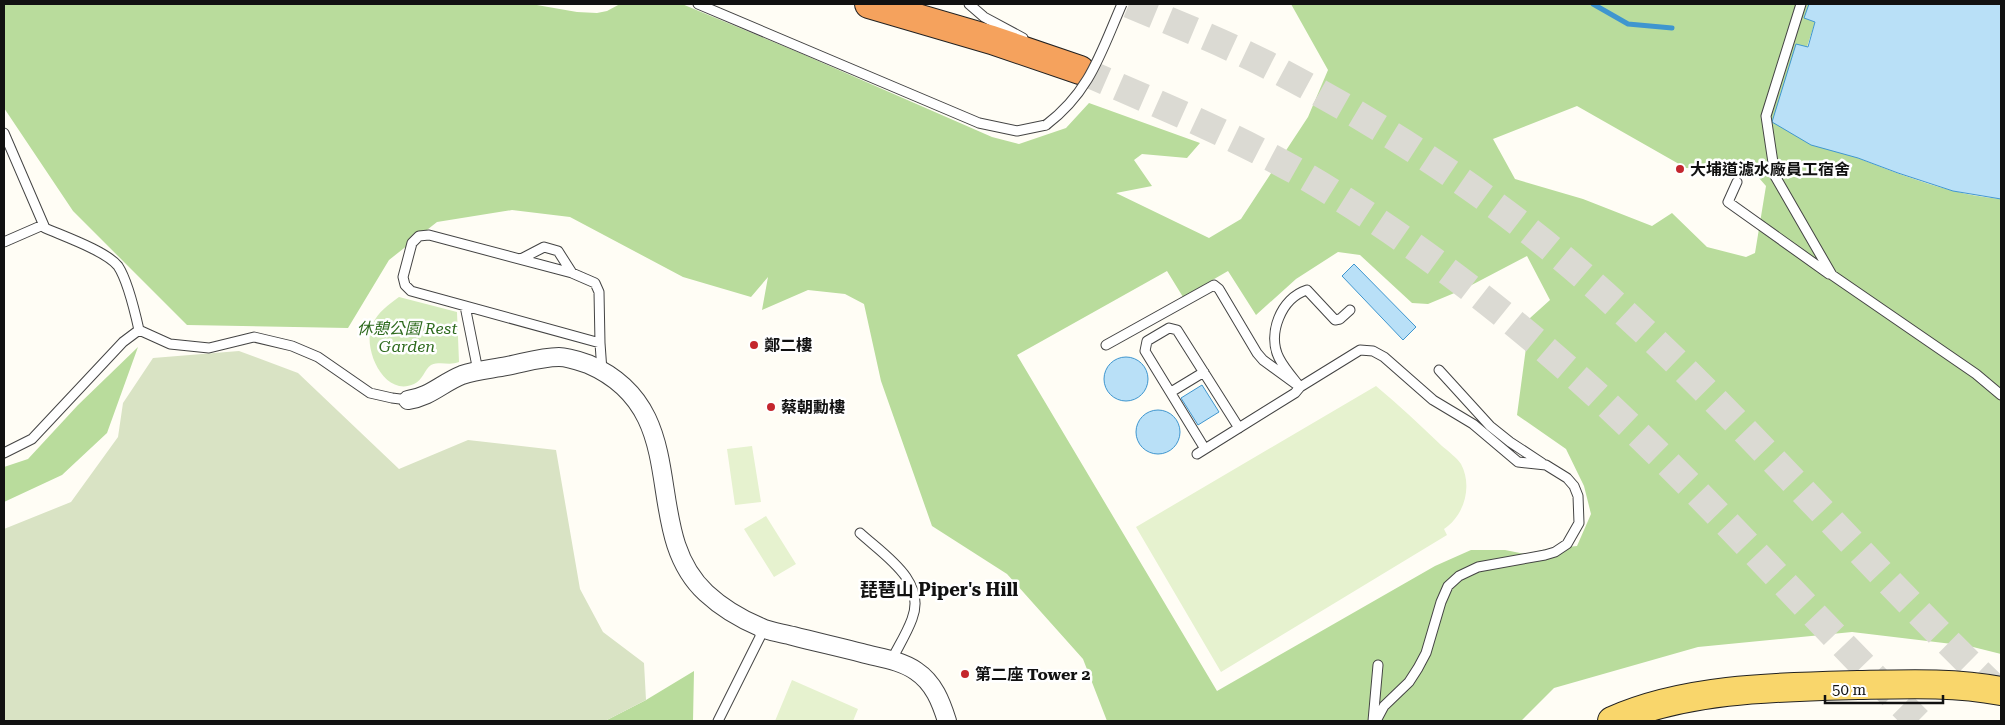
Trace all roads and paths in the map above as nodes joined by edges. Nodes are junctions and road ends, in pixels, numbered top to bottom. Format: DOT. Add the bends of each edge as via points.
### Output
graph roads {
  1 [pos="698,4"];
  2 [pos="869,4"];
  3 [pos="969,4"];
  4 [pos="1122,4"];
  5 [pos="1801,4"];
  6 [pos="1028,41"];
  7 [pos="1037,46"];
  8 [pos="1080,70"];
  9 [pos="4,134"];
  10 [pos="1737,182"];
  11 [pos="43,225"];
  12 [pos="4,242"];
  13 [pos="521,258"];
  14 [pos="572,273"];
  15 [pos="1832,275"];
  16 [pos="465,306"];
  17 [pos="1350,310"];
  18 [pos="139,330"];
  19 [pos="600,343"];
  20 [pos="1106,345"];
  21 [pos="1439,370"];
  22 [pos="478,371"];
  23 [pos="602,372"];
  24 [pos="1204,372"];
  25 [pos="1300,387"];
  26 [pos="1170,392"];
  27 [pos="2001,395"];
  28 [pos="408,400"];
  29 [pos="1239,428"];
  30 [pos="4,453"];
  31 [pos="1546,465"];
  32 [pos="860,533"];
  33 [pos="760,628"];
  34 [pos="891,660"];
  35 [pos="1378,665"];
  36 [pos="2001,691"];
  37 [pos="718,721"];
  38 [pos="947,721"];
  39 [pos="1374,721"];
  40 [pos="1612,721"];
  1 -- 4 [label="lane, bridge" via="979,123 1016,131 1046,125 1078,96 1089,79"];
  2 -- 8 [label="highway"];
  3 -- 6 [label="lane" via="984,17"];
  5 -- 15 [label="lane" via="1766,116 1767,135 1775,176"];
  7 -- 8 [label="lane"];
  9 -- 11 [label="lane"];
  10 -- 15 [label="lane" via="1728,202"];
  11 -- 12 [label="lane"];
  11 -- 18 [label="lane" via="94,249 117,266 131,297"];
  13 -- 14 [label="lane"];
  13 -- 14 [label="lane" via="544,247 558,251"];
  13 -- 16 [label="lane" via="429,235 419,236 412,243 405,285 411,291"];
  14 -- 19 [label="lane" via="595,283 599,292"];
  15 -- 27 [label="lane" via="1976,374"];
  16 -- 19 [label="lane"];
  16 -- 22 [label="lane"];
  17 -- 25 [label="lane" via="1335,320 1307,290 1288,301 1276,324 1276,350"];
  18 -- 28 [label="lane" via="170,344 208,348 254,337 292,346 318,357 370,393"];
  18 -- 30 [label="lane" via="123,342 32,439"];
  19 -- 23 [label="lane"];
  20 -- 25 [label="lane" via="1214,285 1263,360"];
  21 -- 31 [label="lane" via="1490,426"];
  22 -- 23 [label="street" via="560,357"];
  22 -- 28 [label="street" via="451,380 422,398"];
  23 -- 33 [label="street" via="637,402 652,429 673,534 684,565 711,597"];
  24 -- 26 [label="lane"];
  24 -- 26 [label="lane" via="1177,330 1169,328 1146,341 1145,350"];
  24 -- 29 [label="lane"];
  25 -- 29 [label="lane"];
  25 -- 31 [label="lane" via="1354,353 1369,349 1384,357 1433,400 1472,424 1518,462"];
  26 -- 29 [label="lane" via="1201,452"];
  31 -- 39 [label="lane" via="1567,478 1576,491 1579,512 1574,534 1555,552 1478,567 1459,576 1448,586 1426,653 1409,682 1384,706"];
  32 -- 34 [label="lane" via="902,572 913,589 915,609 912,619"];
  33 -- 34 [label="street"];
  33 -- 37 [label="lane" via="760,636"];
  34 -- 38 [label="street" via="904,664 926,680"];
  35 -- 39 [label="lane"];
  36 -- 40 [label="main road" via="1919,684 1786,688 1677,700"];
}
